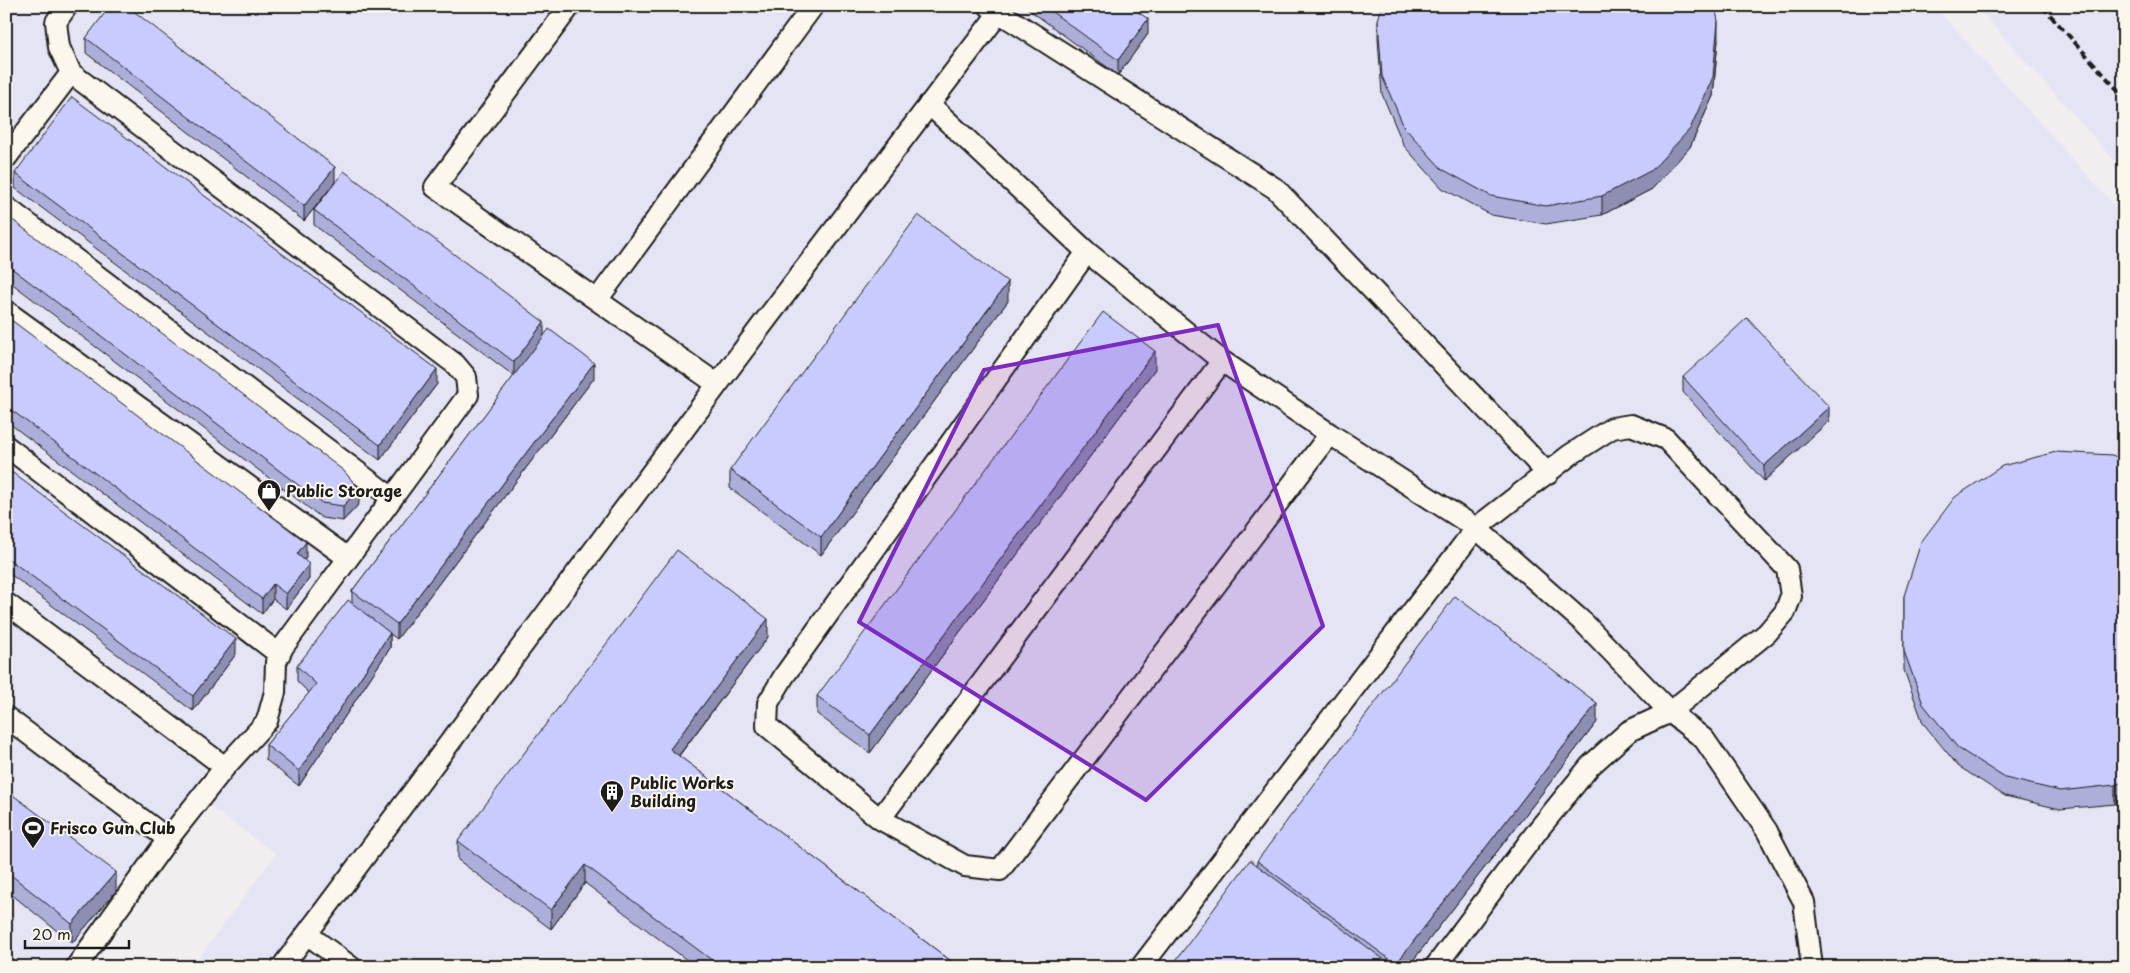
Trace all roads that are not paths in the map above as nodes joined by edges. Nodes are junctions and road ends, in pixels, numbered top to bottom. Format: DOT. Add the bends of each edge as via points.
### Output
graph roads {
  1 [pos="66,6"];
  2 [pos="570,6"];
  3 [pos="813,6"];
  4 [pos="994,10"];
  5 [pos="72,73"];
  6 [pos="929,104"];
  7 [pos="6,158"];
  8 [pos="6,207"];
  9 [pos="1087,252"];
  10 [pos="597,300"];
  11 [pos="6,310"];
  12 [pos="1222,361"];
  13 [pos="718,384"];
  14 [pos="1330,434"];
  15 [pos="6,446"];
  16 [pos="1548,474"];
  17 [pos="392,498"];
  18 [pos="1476,528"];
  19 [pos="348,558"];
  20 [pos="6,603"];
  21 [pos="279,654"];
  22 [pos="1670,712"];
  23 [pos="6,717"];
  24 [pos="225,767"];
  25 [pos="880,819"];
  26 [pos="168,839"];
  27 [pos="307,934"];
  28 [pos="76,967"];
  29 [pos="282,967"];
  30 [pos="351,967"];
  31 [pos="1141,967"];
  32 [pos="1435,967"];
  33 [pos="1812,967"];
  1 -- 5 [label="lane" via="56,22 59,47"];
  2 -- 10 [label="lane" via="435,187"];
  3 -- 10 [label="lane"];
  4 -- 6 [label="lane"];
  4 -- 16 [label="lane" via="1276,189"];
  5 -- 7 [label="lane"];
  5 -- 17 [label="lane" via="455,364 466,377 468,395"];
  6 -- 9 [label="lane"];
  6 -- 13 [label="lane"];
  8 -- 17 [label="lane"];
  9 -- 12 [label="lane"];
  9 -- 25 [label="lane" via="784,676 768,703 767,726"];
  10 -- 13 [label="lane"];
  11 -- 19 [label="lane"];
  12 -- 14 [label="lane"];
  12 -- 25 [label="lane"];
  13 -- 27 [label="lane"];
  14 -- 18 [label="lane"];
  14 -- 25 [label="lane" via="1000,870 965,866"];
  15 -- 21 [label="lane"];
  16 -- 18 [label="lane"];
  16 -- 22 [label="lane" via="1570,455 1612,428 1631,425 1649,431 1666,439 1787,569 1791,596 1785,612 1767,633"];
  17 -- 19 [label="lane"];
  18 -- 22 [label="lane" via="1584,623"];
  18 -- 31 [label="lane"];
  19 -- 21 [label="lane"];
  20 -- 24 [label="lane"];
  21 -- 24 [label="lane" via="275,692 267,721"];
  22 -- 32 [label="lane" via="1629,731 1590,766"];
  22 -- 33 [label="lane" via="1704,739 1767,831 1804,902"];
  23 -- 26 [label="lane"];
  24 -- 26 [label="lane"];
  26 -- 28 [label="lane"];
  27 -- 29 [label="lane"];
  27 -- 30 [label="lane"];
}
